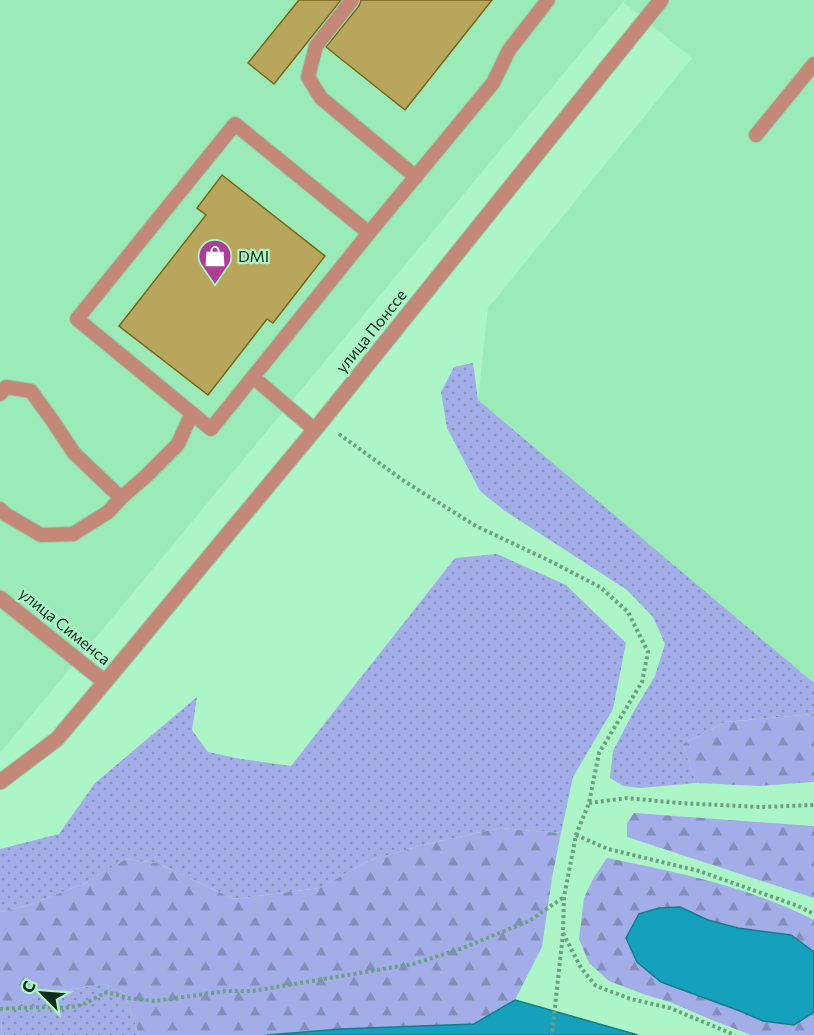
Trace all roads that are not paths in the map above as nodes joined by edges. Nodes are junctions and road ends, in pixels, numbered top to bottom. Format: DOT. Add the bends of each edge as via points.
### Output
graph roads {
  1 [pos="352,0"];
  2 [pos="548,0"];
  3 [pos="662,0"];
  4 [pos="814,64"];
  5 [pos="756,135"];
  6 [pos="417,177"];
  7 [pos="369,233"];
  8 [pos="253,377"];
  9 [pos="0,394"];
  10 [pos="192,413"];
  11 [pos="318,426"];
  12 [pos="121,498"];
  13 [pos="0,509"];
  14 [pos="0,598"];
  15 [pos="105,682"];
  16 [pos="0,782"];
  1 -- 6 [label="lane" via="316,46 308,77 321,98"];
  2 -- 6 [label="lane" via="509,50 493,83"];
  3 -- 11 [label="street, улица Понссе"];
  4 -- 5 [label="lane"];
  6 -- 7 [label="lane"];
  7 -- 8 [label="lane"];
  7 -- 10 [label="lane" via="235,124 77,319"];
  8 -- 10 [label="lane" via="211,429"];
  8 -- 11 [label="lane"];
  9 -- 12 [label="lane" via="6,387 31,391 74,453"];
  10 -- 12 [label="lane" via="178,444"];
  11 -- 15 [label="street, улица Понссе"];
  12 -- 13 [label="lane" via="108,512 73,534 41,535"];
  14 -- 15 [label="street, улица Сименса"];
  15 -- 16 [label="street, улица Сименса" via="57,739"];
}
